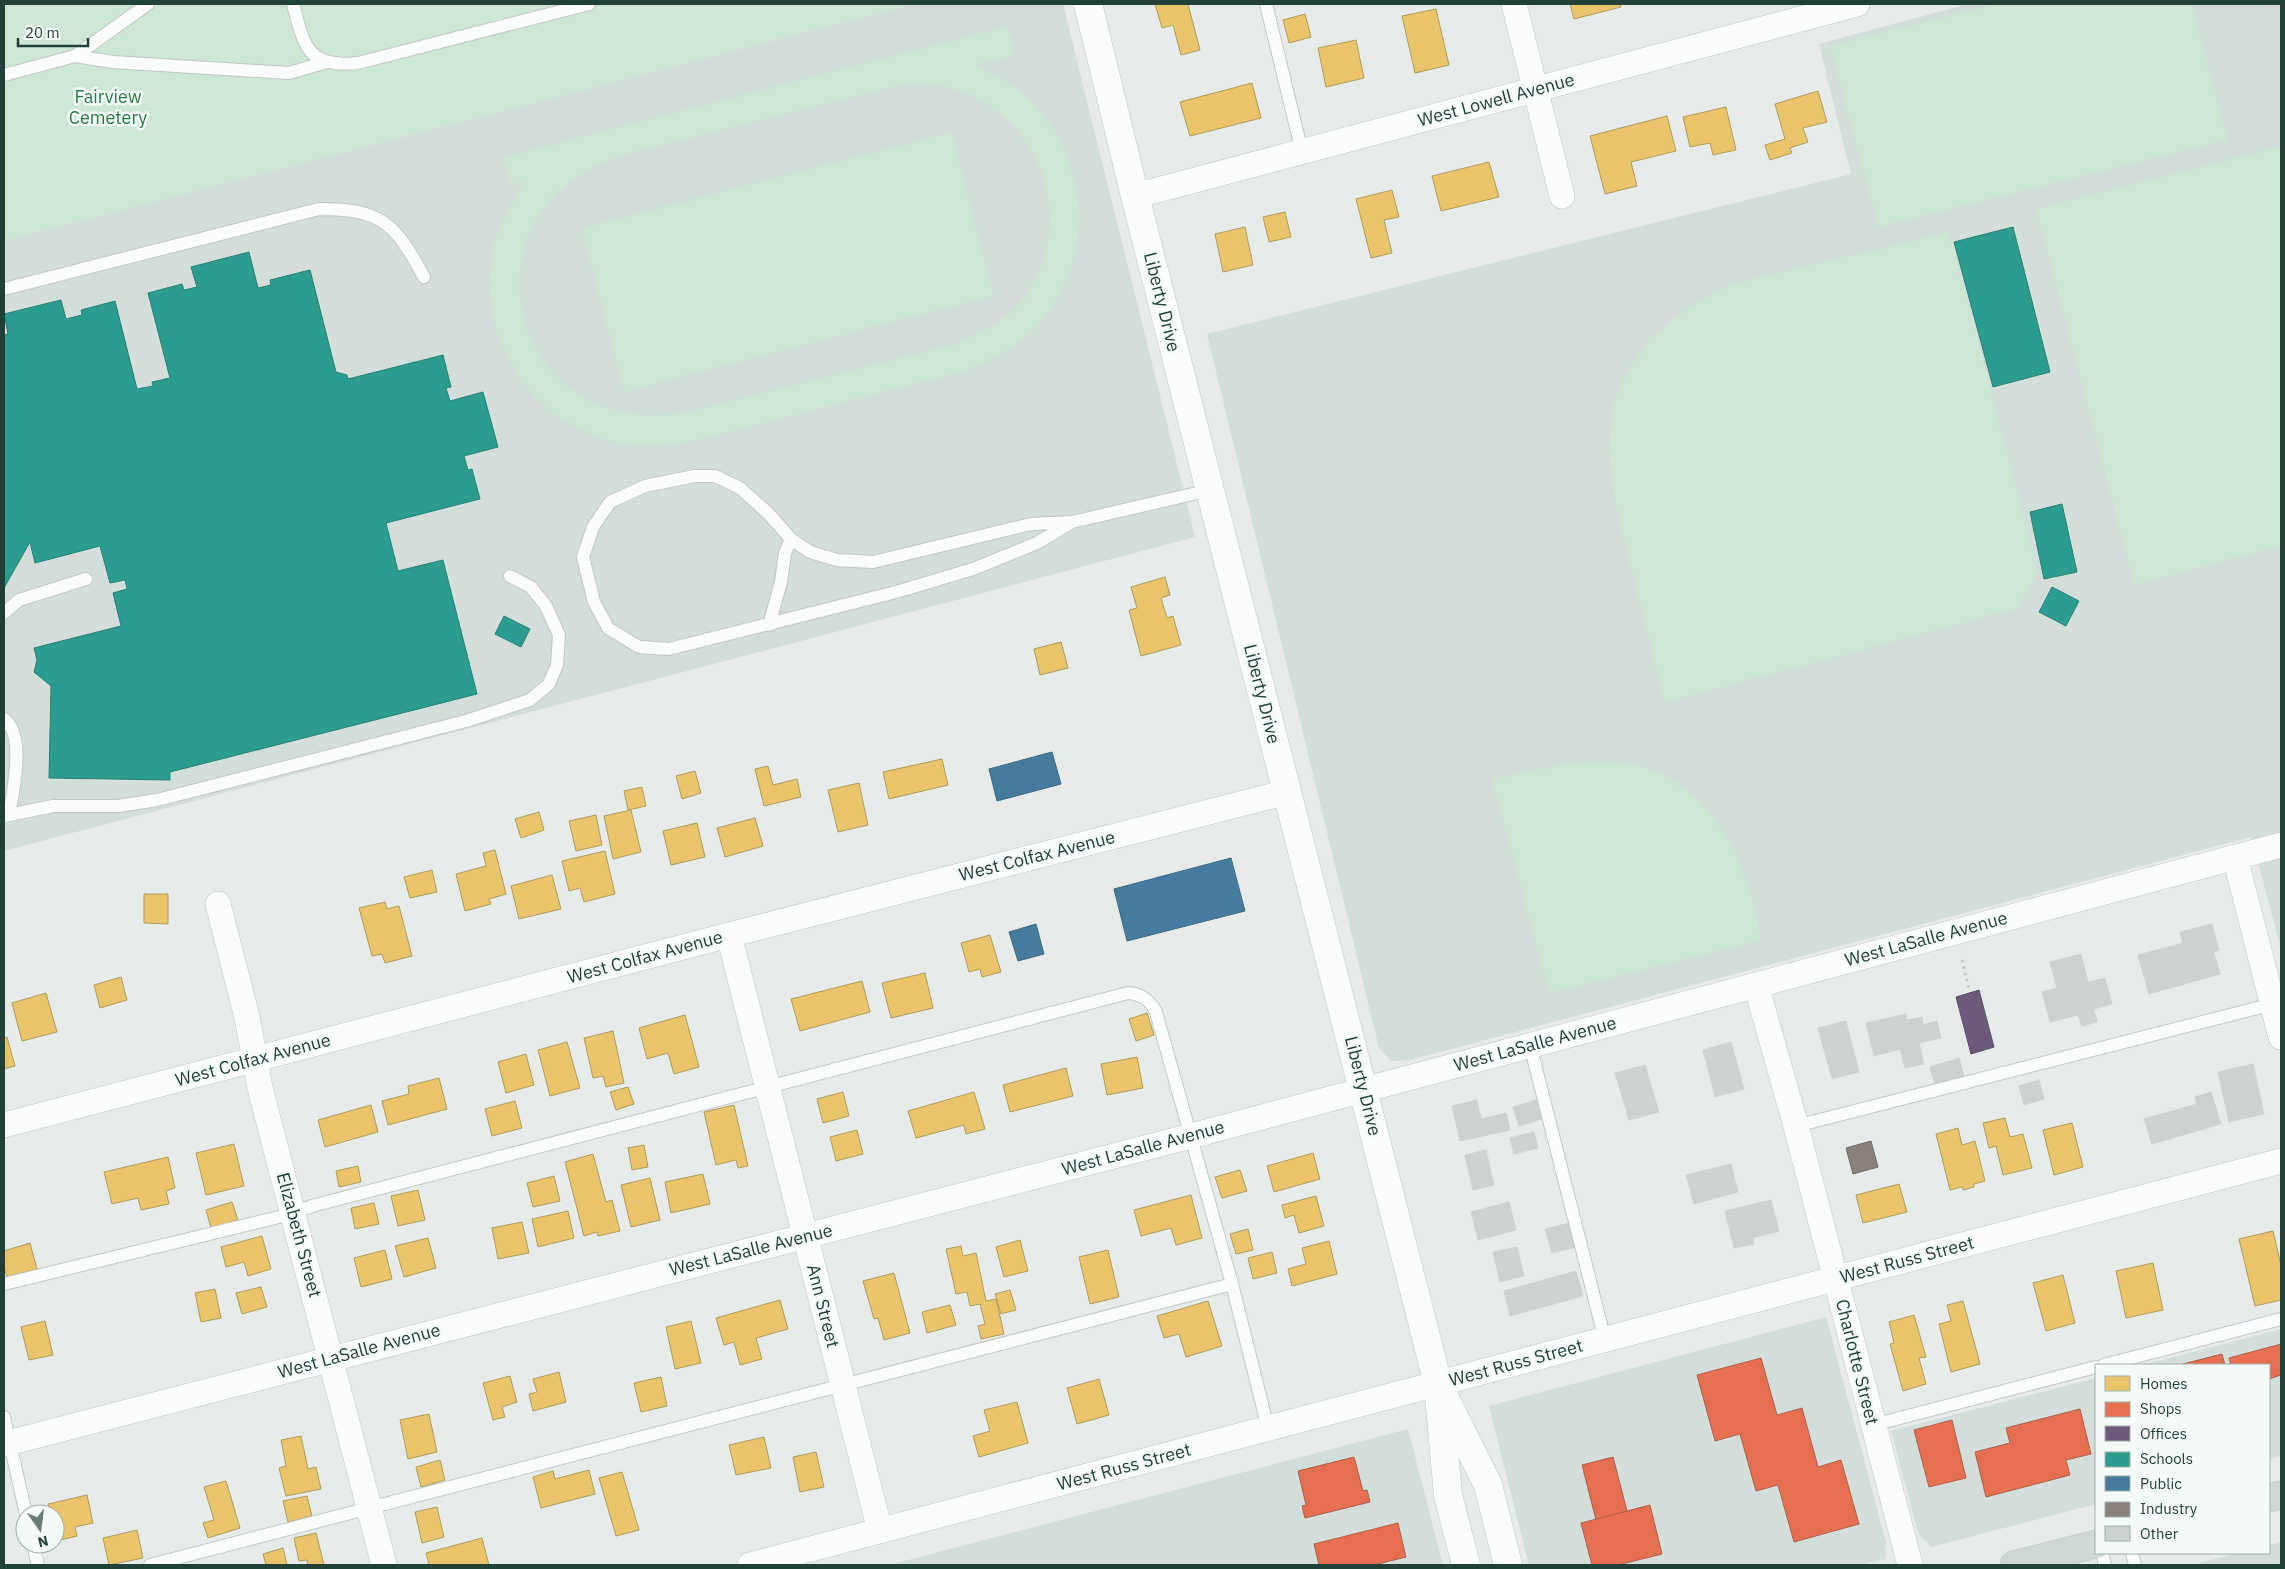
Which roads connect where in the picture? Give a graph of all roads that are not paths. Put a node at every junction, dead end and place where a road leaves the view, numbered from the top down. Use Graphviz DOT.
graph roads {
  1 [pos="148,4"];
  2 [pos="293,4"];
  3 [pos="588,4"];
  4 [pos="1088,4"];
  5 [pos="1266,4"];
  6 [pos="1514,4"];
  7 [pos="1857,4"];
  8 [pos="75,56"];
  9 [pos="327,62"];
  10 [pos="4,75"];
  11 [pos="1536,90"];
  12 [pos="1302,152"];
  13 [pos="1135,196"];
  14 [pos="1562,196"];
  15 [pos="424,277"];
  16 [pos="4,289"];
  17 [pos="1210,490"];
  18 [pos="1072,522"];
  19 [pos="791,539"];
  20 [pos="510,576"];
  21 [pos="86,579"];
  22 [pos="4,613"];
  23 [pos="769,625"];
  24 [pos="4,719"];
  25 [pos="1287,792"];
  26 [pos="6,815"];
  27 [pos="2281,845"];
  28 [pos="2235,857"];
  29 [pos="218,904"];
  30 [pos="729,935"];
  31 [pos="1756,985"];
  32 [pos="2273,1004"];
  33 [pos="2281,1037"];
  34 [pos="1530,1045"];
  35 [pos="256,1059"];
  36 [pos="768,1085"];
  37 [pos="1363,1089"];
  38 [pos="4,1125"];
  39 [pos="1796,1126"];
  40 [pos="1191,1136"];
  41 [pos="2281,1161"];
  42 [pos="294,1212"];
  43 [pos="806,1236"];
  44 [pos="1836,1279"];
  45 [pos="4,1284"];
  46 [pos="1232,1284"];
  47 [pos="2281,1319"];
  48 [pos="1605,1340"];
  49 [pos="332,1358"];
  50 [pos="2108,1364"];
  51 [pos="2095,1367"];
  52 [pos="842,1384"];
  53 [pos="1438,1384"];
  54 [pos="4,1416"];
  55 [pos="1873,1425"];
  56 [pos="1268,1428"];
  57 [pos="7,1443"];
  58 [pos="23,1504"];
  59 [pos="370,1508"];
  60 [pos="880,1531"];
  61 [pos="2095,1544"];
  62 [pos="150,1565"];
  63 [pos="384,1565"];
  64 [pos="750,1565"];
  65 [pos="1466,1565"];
  66 [pos="1508,1565"];
  67 [pos="1910,1565"];
  68 [pos="2014,1565"];
  1 -- 8 [label="lane"];
  2 -- 9 [label="lane"];
  3 -- 9 [label="lane"];
  4 -- 13 [label="street, Liberty Drive"];
  5 -- 12 [label="lane"];
  6 -- 11 [label="street"];
  7 -- 11 [label="street, West Lowell Avenue"];
  8 -- 9 [label="lane"];
  8 -- 10 [label="lane"];
  11 -- 12 [label="street, West Lowell Avenue"];
  11 -- 14 [label="street"];
  12 -- 13 [label="street, West Lowell Avenue"];
  13 -- 17 [label="street, Liberty Drive"];
  15 -- 16 [label="lane"];
  17 -- 18 [label="lane"];
  17 -- 25 [label="street, Liberty Drive"];
  18 -- 19 [label="lane"];
  18 -- 23 [label="lane"];
  19 -- 23 [label="lane"];
  19 -- 23 [label="lane"];
  20 -- 26 [label="lane"];
  21 -- 22 [label="lane"];
  24 -- 26 [label="lane"];
  25 -- 30 [label="street, West Colfax Avenue"];
  25 -- 37 [label="street, Liberty Drive"];
  27 -- 28 [label="street, West LaSalle Avenue"];
  28 -- 31 [label="street, West LaSalle Avenue"];
  28 -- 32 [label="street"];
  29 -- 35 [label="street, Elizabeth Street"];
  30 -- 35 [label="street, West Colfax Avenue"];
  30 -- 36 [label="street, Ann Street"];
  31 -- 34 [label="street, West LaSalle Avenue"];
  31 -- 39 [label="street, Charlotte Street"];
  32 -- 33 [label="street"];
  32 -- 39 [label="lane"];
  34 -- 37 [label="street, West LaSalle Avenue"];
  34 -- 48 [label="lane"];
  35 -- 38 [label="street, West Colfax Avenue"];
  35 -- 42 [label="street, Elizabeth Street"];
  36 -- 40 [label="lane"];
  36 -- 42 [label="lane"];
  36 -- 43 [label="street, Ann Street"];
  37 -- 40 [label="street, West LaSalle Avenue"];
  37 -- 53 [label="street, Liberty Drive"];
  39 -- 44 [label="street, Charlotte Street"];
  40 -- 43 [label="street, West LaSalle Avenue"];
  40 -- 46 [label="lane"];
  41 -- 44 [label="street, West Russ Street"];
  42 -- 45 [label="lane"];
  42 -- 49 [label="street, Elizabeth Street"];
  43 -- 49 [label="street, West LaSalle Avenue"];
  43 -- 52 [label="street, Ann Street"];
  44 -- 48 [label="street, West Russ Street"];
  44 -- 55 [label="street, Charlotte Street"];
  46 -- 52 [label="lane"];
  46 -- 56 [label="lane"];
  47 -- 50 [label="lane"];
  48 -- 53 [label="street, West Russ Street"];
  49 -- 57 [label="street, West LaSalle Avenue"];
  49 -- 59 [label="street, Elizabeth Street"];
  51 -- 55 [label="lane"];
  52 -- 59 [label="lane"];
  52 -- 60 [label="street, Ann Street"];
  53 -- 56 [label="street, West Russ Street"];
  53 -- 65 [label="street, Liberty Drive"];
  53 -- 66 [label="street, Liberty Drive"];
  54 -- 57 [label="lane"];
  55 -- 67 [label="street, Charlotte Street"];
  56 -- 60 [label="street, West Russ Street"];
  57 -- 58 [label="lane"];
  59 -- 62 [label="lane"];
  59 -- 63 [label="street, Elizabeth Street"];
  60 -- 64 [label="street, West Russ Street"];
  61 -- 68 [label="main road"];
}
